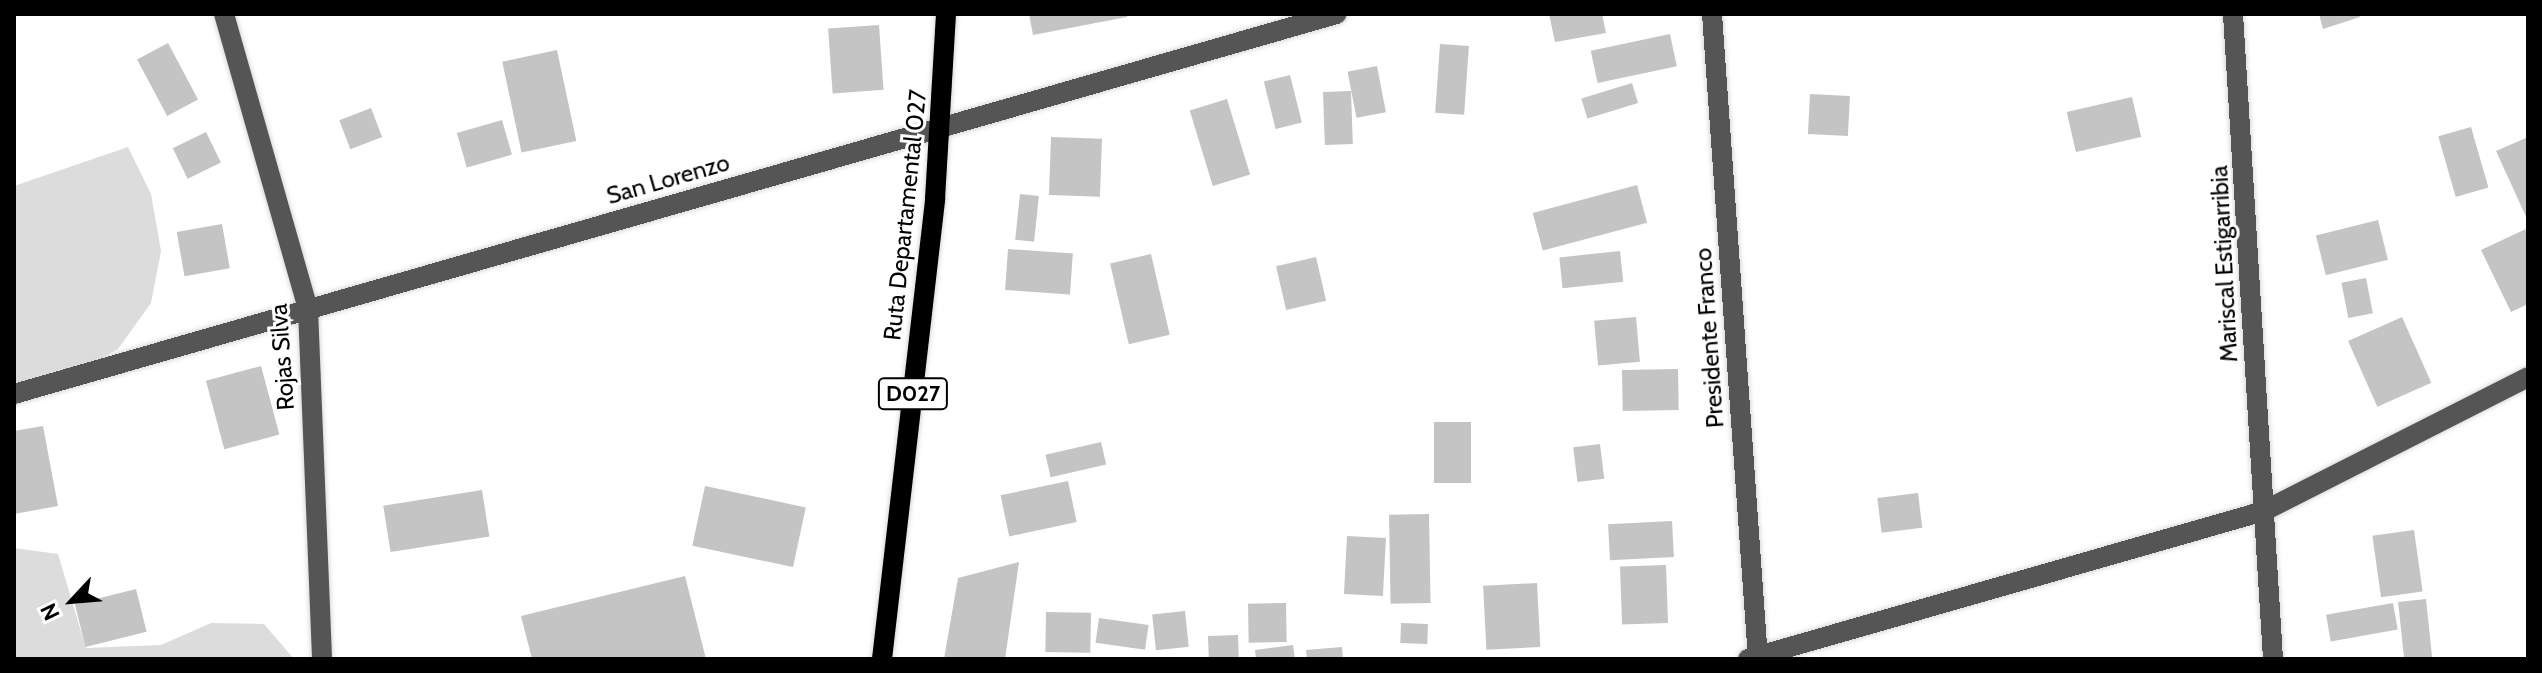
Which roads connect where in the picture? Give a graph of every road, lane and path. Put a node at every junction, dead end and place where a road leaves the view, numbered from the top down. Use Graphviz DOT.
graph roads {
  1 [pos="224,14"];
  2 [pos="946,14"];
  3 [pos="1337,14"];
  4 [pos="1712,14"];
  5 [pos="2233,14"];
  6 [pos="942,128"];
  7 [pos="308,309"];
  8 [pos="2528,377"];
  9 [pos="14,394"];
  10 [pos="2264,511"];
  11 [pos="322,659"];
  12 [pos="882,659"];
  13 [pos="1754,659"];
  14 [pos="2273,659"];
  1 -- 7 [label="street, Rojas Silva"];
  2 -- 6 [label="main road, Ruta Departamental 027 / D027"];
  3 -- 6 [label="street, San Lorenzo"];
  4 -- 13 [label="street, Presidente Franco"];
  5 -- 10 [label="street, Mariscal Estigarribia"];
  6 -- 7 [label="street, San Lorenzo"];
  6 -- 12 [label="main road, Ruta Departamental 027 / D027"];
  7 -- 9 [label="street, San Lorenzo"];
  7 -- 11 [label="street, Rojas Silva"];
  8 -- 10 [label="street"];
  10 -- 13 [label="street"];
  10 -- 14 [label="street, Mariscal Estigarribia"];
}
